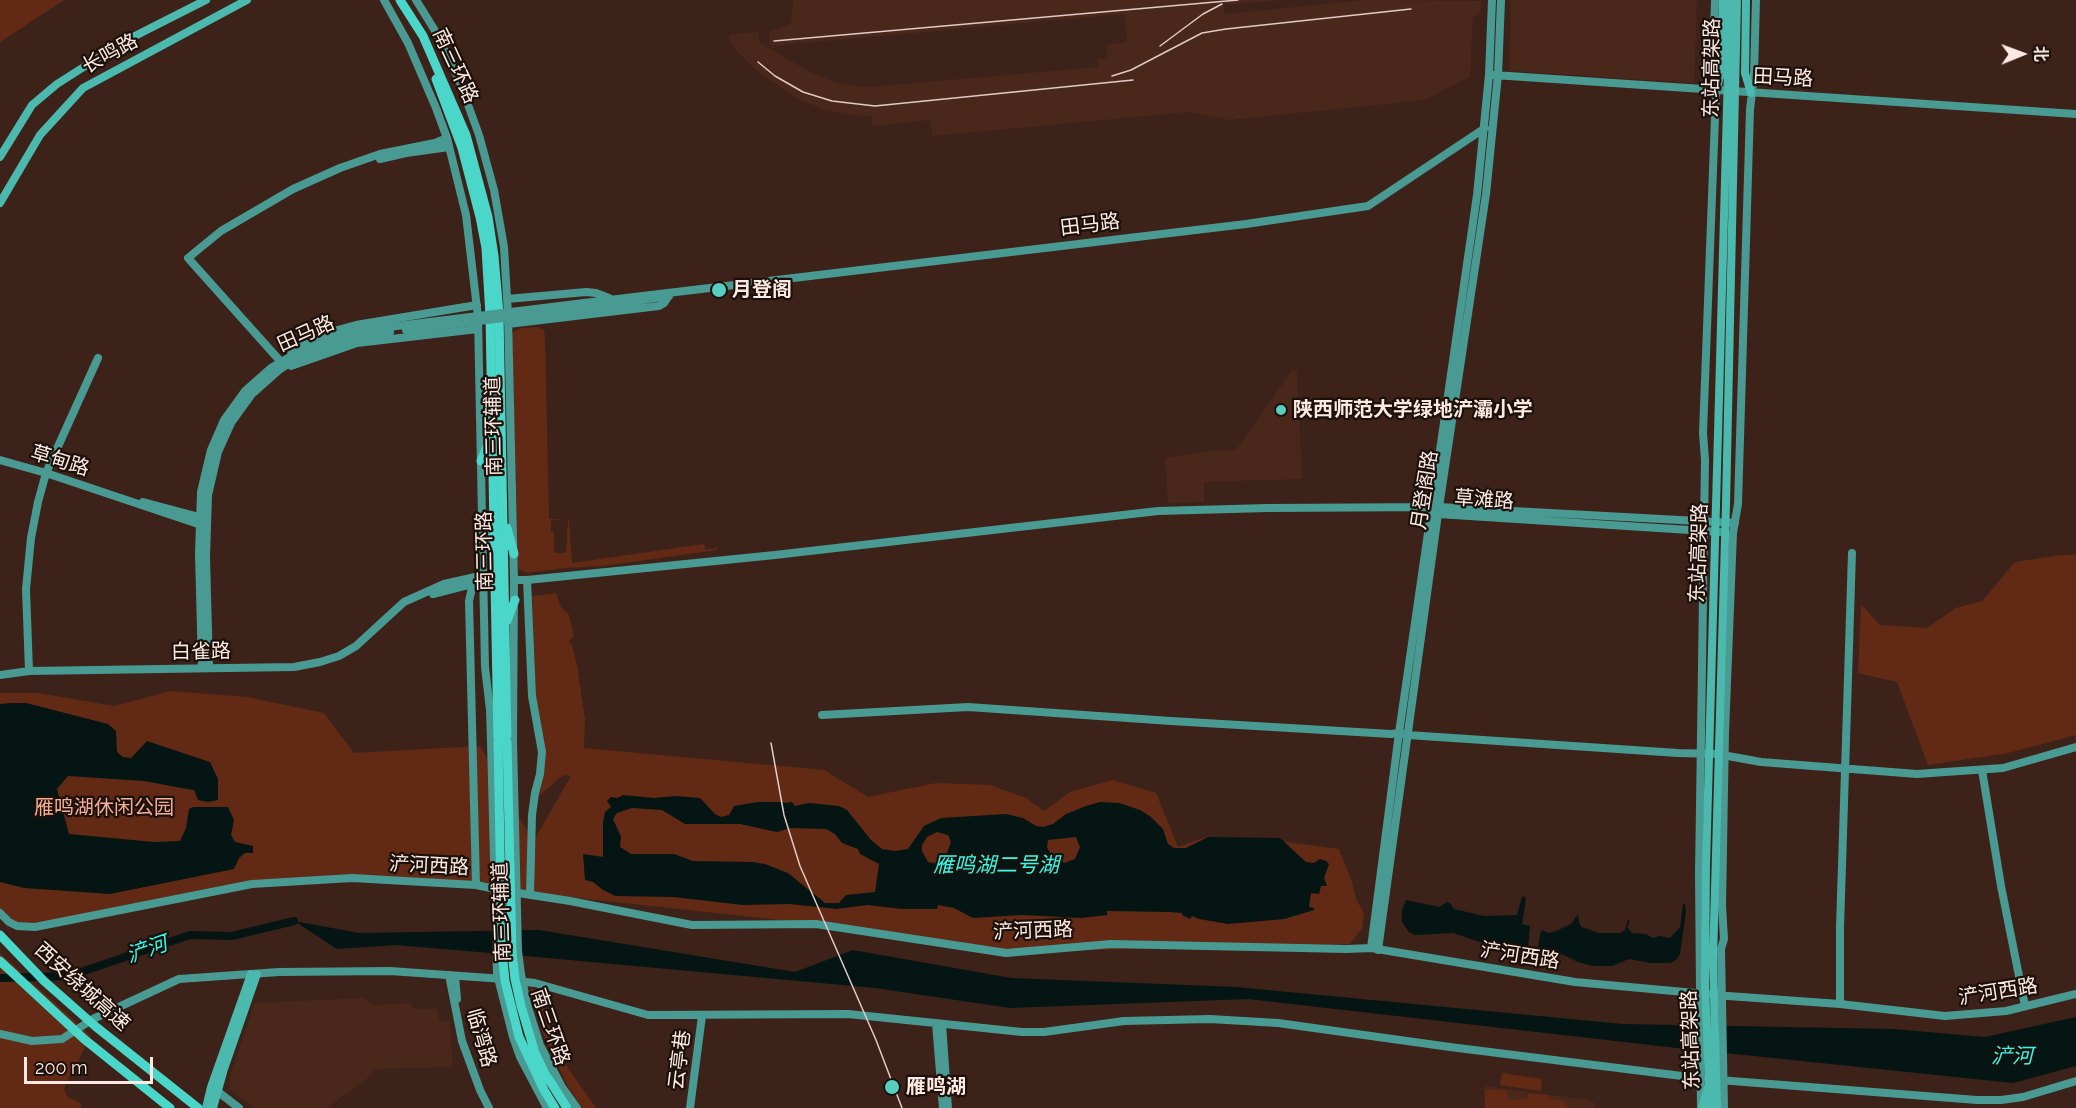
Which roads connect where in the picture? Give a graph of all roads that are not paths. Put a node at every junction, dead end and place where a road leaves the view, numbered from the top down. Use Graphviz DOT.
graph roads {
  1 [pos="206,0"];
  2 [pos="247,0"];
  3 [pos="384,0"];
  4 [pos="395,0"];
  5 [pos="400,0"];
  6 [pos="416,0"];
  7 [pos="1492,0"];
  8 [pos="1501,0"];
  9 [pos="1715,0"];
  10 [pos="1723,0"];
  11 [pos="1730,0"];
  12 [pos="1737,0"];
  13 [pos="1746,0"];
  14 [pos="1756,0"];
  15 [pos="1494,75"];
  16 [pos="1716,92"];
  17 [pos="1751,93"];
  18 [pos="2076,114"];
  19 [pos="1485,128"];
  20 [pos="448,142"];
  21 [pos="0,157"];
  22 [pos="476,182"];
  23 [pos="0,203"];
  24 [pos="671,295"];
  25 [pos="507,299"];
  26 [pos="611,299"];
  27 [pos="477,305"];
  28 [pos="584,305"];
  29 [pos="508,324"];
  30 [pos="478,329"];
  31 [pos="98,358"];
  32 [pos="279,364"];
  33 [pos="493,432"];
  34 [pos="0,460"];
  35 [pos="481,461"];
  36 [pos="46,473"];
  37 [pos="1436,509"];
  38 [pos="502,513"];
  39 [pos="483,519"];
  40 [pos="204,522"];
  41 [pos="1735,523"];
  42 [pos="1704,526"];
  43 [pos="1733,533"];
  44 [pos="1852,553"];
  45 [pos="514,554"];
  46 [pos="496,555"];
  47 [pos="484,578"];
  48 [pos="514,580"];
  49 [pos="527,580"];
  50 [pos="515,600"];
  51 [pos="505,626"];
  52 [pos="206,668"];
  53 [pos="29,671"];
  54 [pos="0,675"];
  55 [pos="822,715"];
  56 [pos="1399,733"];
  57 [pos="1408,735"];
  58 [pos="502,742"];
  59 [pos="2076,747"];
  60 [pos="1701,754"];
  61 [pos="1724,754"];
  62 [pos="1845,768"];
  63 [pos="1982,770"];
  64 [pos="476,885"];
  65 [pos="530,895"];
  66 [pos="0,913"];
  67 [pos="0,936"];
  68 [pos="1375,949"];
  69 [pos="0,961"];
  70 [pos="254,974"];
  71 [pos="452,975"];
  72 [pos="2076,994"];
  73 [pos="1699,996"];
  74 [pos="1722,998"];
  75 [pos="1840,1004"];
  76 [pos="2025,1006"];
  77 [pos="705,1016"];
  78 [pos="939,1024"];
  79 [pos="0,1034"];
  80 [pos="1700,1078"];
  81 [pos="1723,1079"];
  82 [pos="2076,1080"];
  83 [pos="1709,1083"];
  84 [pos="218,1091"];
  85 [pos="170,1108"];
  86 [pos="198,1108"];
  87 [pos="207,1108"];
  88 [pos="213,1108"];
  89 [pos="239,1108"];
  90 [pos="489,1108"];
  91 [pos="494,1108"];
  92 [pos="548,1108"];
  93 [pos="555,1108"];
  94 [pos="567,1108"];
  95 [pos="576,1108"];
  96 [pos="690,1108"];
  97 [pos="696,1108"];
  98 [pos="943,1108"];
  99 [pos="948,1108"];
  100 [pos="1701,1108"];
  101 [pos="1710,1108"];
  102 [pos="1721,1108"];
  1 -- 21 [label="main road, 长鸣路"];
  2 -- 23 [label="main road, 长鸣路"];
  3 -- 20 [label="street, 南三环辅道"];
  4 -- 22 [label="highway, 南三环路"];
  5 -- 22 [label="highway, 南三环路"];
  6 -- 25 [label="street, 南三环辅道"];
  7 -- 15 [label="street, 月登阁路"];
  8 -- 15 [label="street, 月登阁路"];
  9 -- 16 [label="street"];
  10 -- 16 [label="main road"];
  11 -- 83 [label="main road, 东站高架路, bridge"];
  12 -- 102 [label="main road, 东站高架路, bridge"];
  13 -- 17 [label="main road"];
  14 -- 17 [label="street"];
  15 -- 16 [label="street, 田马路"];
  15 -- 19 [label="street, 月登阁路"];
  15 -- 37 [label="street, 月登阁路"];
  16 -- 17 [label="street, 田马路"];
  16 -- 42 [label="street"];
  17 -- 18 [label="street, 田马路"];
  17 -- 41 [label="street"];
  19 -- 24 [label="street, 田马路"];
  19 -- 37 [label="street, 月登阁路"];
  20 -- 27 [label="street, 南三环辅道"];
  20 -- 32 [label="street"];
  22 -- 33 [label="highway, 南三环路"];
  22 -- 38 [label="highway, 南三环路"];
  24 -- 26 [label="street, 田马路"];
  24 -- 28 [label="street, 田马路"];
  24 -- 29 [label="street"];
  25 -- 26 [label="street"];
  25 -- 29 [label="street, 南三环辅道"];
  26 -- 28 [label="street, 田马路"];
  27 -- 30 [label="street, 南三环辅道"];
  27 -- 32 [label="street"];
  28 -- 32 [label="street, 田马路, bridge"];
  29 -- 45 [label="street, 南三环辅道"];
  30 -- 32 [label="street"];
  30 -- 35 [label="street, 南三环辅道"];
  31 -- 36 [label="street"];
  32 -- 40 [label="street, 田马路"];
  33 -- 35 [label="highway"];
  33 -- 46 [label="highway, 南三环路"];
  34 -- 36 [label="street, 草甸路"];
  35 -- 39 [label="street, 南三环辅道"];
  36 -- 40 [label="street, 草甸路"];
  36 -- 53 [label="street"];
  37 -- 42 [label="street, 草滩路"];
  37 -- 49 [label="street, 草滩路"];
  37 -- 56 [label="street, 月登阁路"];
  37 -- 57 [label="street, 月登阁路"];
  38 -- 45 [label="highway"];
  38 -- 51 [label="highway, 南三环路"];
  39 -- 46 [label="highway"];
  39 -- 47 [label="street, 南三环辅道"];
  40 -- 52 [label="street, 田马路"];
  41 -- 42 [label="street, 草滩路"];
  41 -- 43 [label="street"];
  42 -- 43 [label="street, 草滩路"];
  42 -- 60 [label="street"];
  43 -- 61 [label="street"];
  44 -- 62 [label="street"];
  45 -- 48 [label="street, 南三环辅道"];
  46 -- 58 [label="highway, 南三环路"];
  47 -- 52 [label="street, 白雀路"];
  47 -- 58 [label="street, 南三环辅道"];
  47 -- 64 [label="street"];
  48 -- 49 [label="street, 草滩路"];
  48 -- 50 [label="street, 南三环辅道"];
  49 -- 65 [label="street"];
  50 -- 51 [label="highway"];
  50 -- 58 [label="street, 南三环辅道"];
  51 -- 58 [label="highway, 南三环路"];
  52 -- 53 [label="street, 白雀路"];
  53 -- 54 [label="street, 白雀路"];
  55 -- 56 [label="street"];
  56 -- 57 [label="street"];
  56 -- 68 [label="street, 月登阁路"];
  57 -- 60 [label="street"];
  57 -- 68 [label="street, 月登阁路"];
  58 -- 92 [label="street, 南三环辅道, bridge"];
  58 -- 93 [label="highway, 南三环路, bridge"];
  58 -- 94 [label="highway, 南三环路, bridge"];
  58 -- 95 [label="street, 南三环辅道, bridge"];
  59 -- 63 [label="street"];
  60 -- 61 [label="street"];
  60 -- 73 [label="street"];
  61 -- 62 [label="street"];
  61 -- 74 [label="street"];
  62 -- 63 [label="street"];
  62 -- 75 [label="street"];
  63 -- 76 [label="street"];
  64 -- 65 [label="street, 浐河西路"];
  64 -- 66 [label="street, 浐河西路"];
  65 -- 68 [label="street, 浐河西路"];
  67 -- 86 [label="highway, 西安绕城高速, bridge"];
  68 -- 73 [label="street, 浐河西路"];
  69 -- 85 [label="highway, 西安绕城高速, bridge"];
  70 -- 71 [label="street"];
  70 -- 79 [label="street"];
  70 -- 84 [label="main road"];
  70 -- 87 [label="main road"];
  71 -- 77 [label="street"];
  71 -- 90 [label="street, 临湾路"];
  71 -- 91 [label="street, 临湾路"];
  72 -- 76 [label="street, 浐河西路"];
  73 -- 74 [label="street, 浐河西路"];
  73 -- 80 [label="street"];
  74 -- 75 [label="street, 浐河西路"];
  74 -- 81 [label="street"];
  75 -- 76 [label="street, 浐河西路"];
  77 -- 78 [label="street"];
  77 -- 96 [label="street, 云亭巷"];
  77 -- 97 [label="street"];
  78 -- 80 [label="street"];
  78 -- 98 [label="street"];
  78 -- 99 [label="street"];
  80 -- 81 [label="street"];
  80 -- 100 [label="street"];
  81 -- 82 [label="street"];
  81 -- 102 [label="street"];
  83 -- 100 [label="main road, bridge"];
  83 -- 101 [label="main road, 东站高架路, bridge"];
  84 -- 88 [label="main road"];
  84 -- 89 [label="street"];
}
